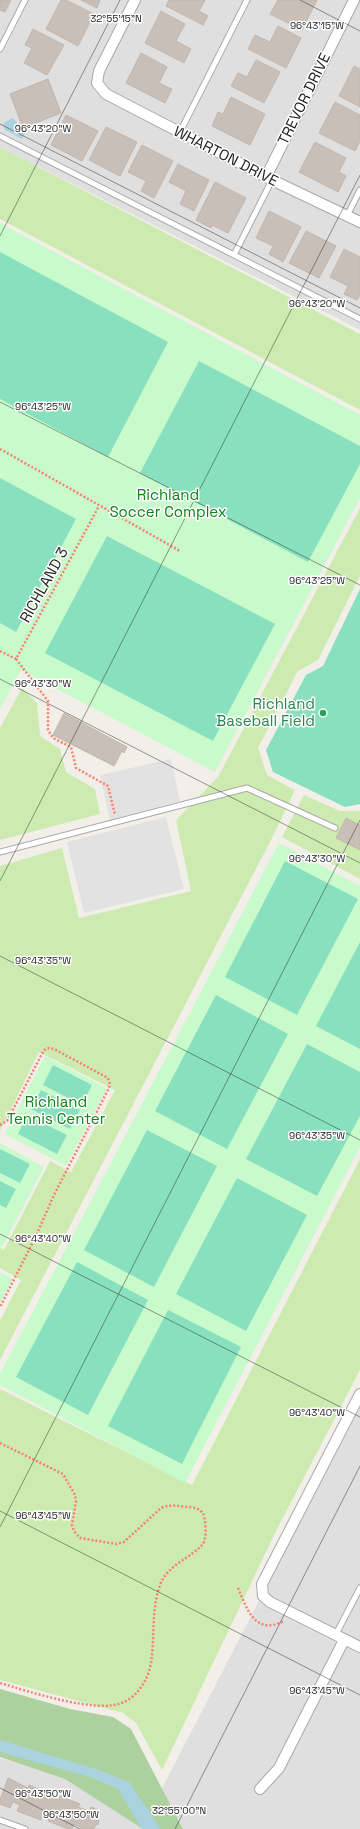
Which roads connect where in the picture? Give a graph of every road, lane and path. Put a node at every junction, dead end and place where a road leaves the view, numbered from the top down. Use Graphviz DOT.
graph roads {
  1 [pos="25,0"];
  2 [pos="135,0"];
  3 [pos="247,0"];
  4 [pos="354,0"];
  5 [pos="0,50"];
  6 [pos="180,132"];
  7 [pos="0,136"];
  8 [pos="269,178"];
  9 [pos="360,190"];
  10 [pos="347,216"];
  11 [pos="360,222"];
  12 [pos="234,255"];
  13 [pos="360,320"];
  14 [pos="0,449"];
  15 [pos="99,506"];
  16 [pos="180,551"];
  17 [pos="0,651"];
  18 [pos="16,659"];
  19 [pos="116,822"];
  20 [pos="335,828"];
  21 [pos="0,852"];
  22 [pos="0,1125"];
  23 [pos="0,1307"];
  24 [pos="360,1394"];
  25 [pos="0,1443"];
  26 [pos="238,1588"];
  27 [pos="360,1588"];
  28 [pos="285,1620"];
  29 [pos="340,1638"];
  30 [pos="360,1647"];
  31 [pos="0,1683"];
  32 [pos="260,1789"];
  33 [pos="0,1820"];
  34 [pos="25,1829"];
  1 -- 5 [label="lane"];
  2 -- 6 [label="street, WHARTON DRIVE"];
  3 -- 6 [label="lane"];
  4 -- 8 [label="street, TREVOR DRIVE"];
  6 -- 8 [label="street, WHARTON DRIVE"];
  7 -- 12 [label="lane"];
  8 -- 10 [label="street, WHARTON DRIVE"];
  8 -- 12 [label="lane"];
  9 -- 10 [label="lane"];
  10 -- 11 [label="street, WHARTON DRIVE"];
  12 -- 13 [label="lane"];
  14 -- 15 [label="path"];
  15 -- 16 [label="path"];
  15 -- 18 [label="path, RICHLAND 3"];
  17 -- 18 [label="path"];
  18 -- 19 [label="path"];
  19 -- 20 [label="lane"];
  19 -- 21 [label="lane"];
  22 -- 23 [label="path"];
  24 -- 29 [label="street"];
  25 -- 31 [label="path"];
  26 -- 28 [label="path"];
  27 -- 29 [label="lane"];
  29 -- 30 [label="street"];
  29 -- 32 [label="street"];
  33 -- 34 [label="lane"];
}
